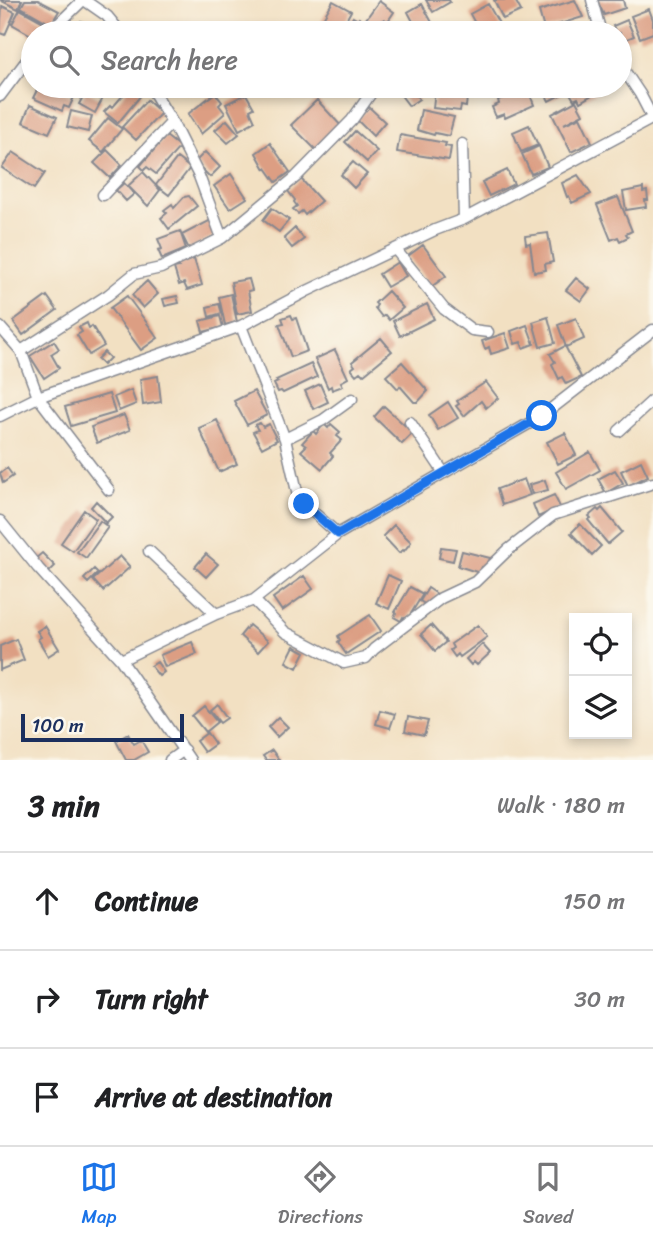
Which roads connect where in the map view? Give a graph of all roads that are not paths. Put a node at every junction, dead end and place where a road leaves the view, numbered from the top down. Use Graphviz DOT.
graph roads {
  1 [pos="83,0"];
  2 [pos="592,0"];
  3 [pos="61,21"];
  4 [pos="111,21"];
  5 [pos="598,21"];
  6 [pos="21,68"];
  7 [pos="632,82"];
  8 [pos="0,96"];
  9 [pos="157,98"];
  10 [pos="368,98"];
  11 [pos="653,119"];
  12 [pos="172,122"];
  13 [pos="462,144"];
  14 [pos="103,195"];
  15 [pos="464,219"];
  16 [pos="222,238"];
  17 [pos="396,250"];
  18 [pos="241,326"];
  19 [pos="0,327"];
  20 [pos="653,330"];
  21 [pos="488,332"];
  22 [pos="22,351"];
  23 [pos="38,397"];
  24 [pos="352,399"];
  25 [pos="653,400"];
  26 [pos="0,416"];
  27 [pos="410,422"];
  28 [pos="619,431"];
  29 [pos="285,439"];
  30 [pos="444,473"];
  31 [pos="653,483"];
  32 [pos="109,490"];
  33 [pos="0,521"];
  34 [pos="338,534"];
  35 [pos="149,551"];
  36 [pos="254,600"];
  37 [pos="216,614"];
  38 [pos="121,660"];
  39 [pos="184,750"];
  40 [pos="170,760"];
  41 [pos="190,760"];
  1 -- 3 [label="street"];
  1 -- 4 [label="street"];
  2 -- 5 [label="street"];
  6 -- 8 [label="street"];
  7 -- 11 [label="street"];
  9 -- 12 [label="street"];
  10 -- 16 [label="street"];
  11 -- 15 [label="street"];
  12 -- 14 [label="street"];
  12 -- 16 [label="street"];
  13 -- 15 [label="street"];
  15 -- 17 [label="street"];
  16 -- 22 [label="street"];
  17 -- 18 [label="street"];
  17 -- 21 [label="street"];
  18 -- 23 [label="street"];
  18 -- 29 [label="street"];
  19 -- 22 [label="street"];
  20 -- 30 [label="street"];
  22 -- 23 [label="street"];
  23 -- 26 [label="street"];
  23 -- 32 [label="street"];
  24 -- 29 [label="street"];
  25 -- 28 [label="street"];
  27 -- 30 [label="street"];
  29 -- 34 [label="street"];
  30 -- 34 [label="street"];
  31 -- 36 [label="street"];
  33 -- 38 [label="street"];
  34 -- 36 [label="street"];
  35 -- 37 [label="street"];
  36 -- 37 [label="street"];
  37 -- 38 [label="street"];
  38 -- 39 [label="street"];
  39 -- 40 [label="street"];
  39 -- 41 [label="street"];
}
